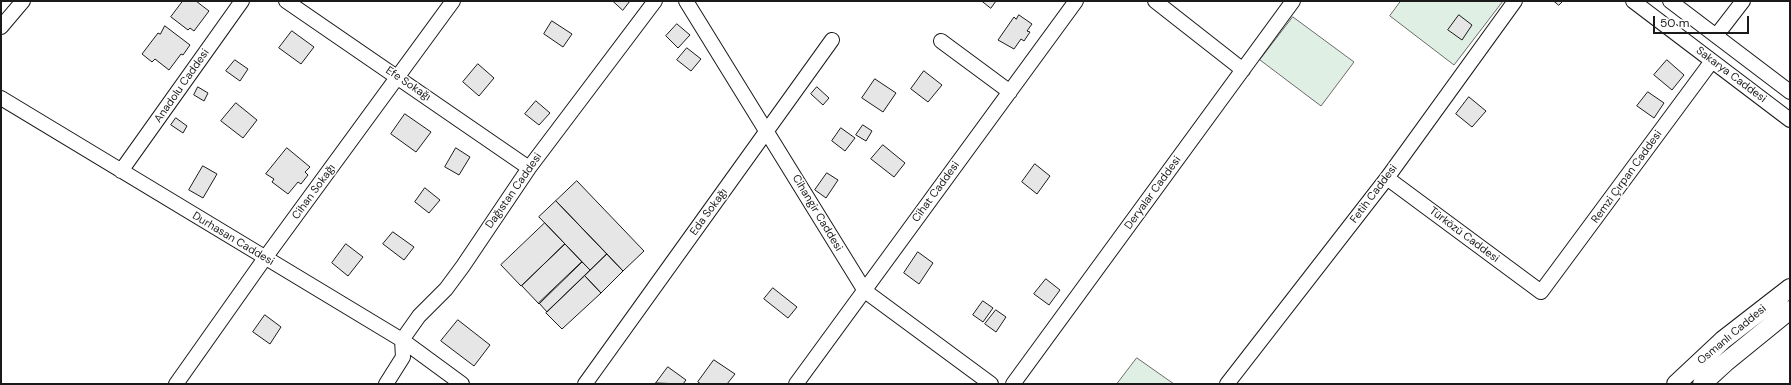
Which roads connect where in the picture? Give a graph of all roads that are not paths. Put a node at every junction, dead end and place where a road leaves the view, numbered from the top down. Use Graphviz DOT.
graph roads {
  1 [pos="23,1"];
  2 [pos="242,1"];
  3 [pos="286,1"];
  4 [pos="453,1"];
  5 [pos="655,1"];
  6 [pos="686,1"];
  7 [pos="1076,1"];
  8 [pos="1155,1"];
  9 [pos="1294,1"];
  10 [pos="1515,1"];
  11 [pos="1633,1"];
  12 [pos="1670,1"];
  13 [pos="1743,1"];
  14 [pos="1,27"];
  15 [pos="1716,36"];
  16 [pos="832,40"];
  17 [pos="941,41"];
  18 [pos="1712,61"];
  19 [pos="1243,70"];
  20 [pos="398,78"];
  21 [pos="1010,92"];
  22 [pos="1790,92"];
  23 [pos="1,98"];
  24 [pos="1790,120"];
  25 [pos="767,131"];
  26 [pos="529,168"];
  27 [pos="121,171"];
  28 [pos="1387,178"];
  29 [pos="265,258"];
  30 [pos="1790,288"];
  31 [pos="865,291"];
  32 [pos="1541,292"];
  33 [pos="1790,310"];
  34 [pos="402,340"];
  35 [pos="176,384"];
  36 [pos="386,384"];
  37 [pos="462,384"];
  38 [pos="585,384"];
  39 [pos="796,384"];
  40 [pos="992,384"];
  41 [pos="1013,384"];
  42 [pos="1227,384"];
  43 [pos="1676,384"];
  44 [pos="1702,384"];
  1 -- 14 [label="street"];
  2 -- 27 [label="street, Anadolu Caddesi"];
  3 -- 20 [label="street, Efe Sokağı"];
  4 -- 20 [label="street, Cihan Sokağı"];
  5 -- 26 [label="street, Dağıstan Caddesi"];
  6 -- 25 [label="street, Cihangir Caddesi"];
  7 -- 21 [label="street, Cihat Caddesi"];
  8 -- 19 [label="street"];
  9 -- 19 [label="street, Deryalar Caddesi"];
  10 -- 28 [label="street, Fetih Caddesi"];
  11 -- 18 [label="street, Sakarya Caddesi"];
  12 -- 15 [label="street, Sakarya Caddesi"];
  13 -- 15 [label="street"];
  15 -- 22 [label="street, Sakarya Caddesi"];
  16 -- 25 [label="street, Eda Sokağı"];
  17 -- 21 [label="street"];
  18 -- 24 [label="street, Sakarya Caddesi"];
  18 -- 32 [label="street, Remzi Çırpan Caddesi"];
  19 -- 41 [label="street, Deryalar Caddesi"];
  20 -- 26 [label="street, Efe Sokağı"];
  20 -- 29 [label="street, Cihan Sokağı"];
  21 -- 31 [label="street, Cihat Caddesi"];
  23 -- 27 [label="street, Durhasan Caddesi"];
  25 -- 31 [label="street, Cihangir Caddesi"];
  25 -- 38 [label="street, Eda Sokağı"];
  26 -- 34 [label="street, Dağıstan Caddesi"];
  27 -- 29 [label="street, Durhasan Caddesi"];
  28 -- 32 [label="street, Türközü Caddesi"];
  28 -- 42 [label="street, Fetih Caddesi"];
  29 -- 34 [label="street, Durhasan Caddesi"];
  29 -- 35 [label="street, Cihan Sokağı"];
  30 -- 43 [label="main road, Osmanlı Caddesi"];
  31 -- 39 [label="street, Cihat Caddesi"];
  31 -- 40 [label="street, Cihangir Caddesi"];
  33 -- 44 [label="main road, Osmanlı Caddesi"];
  34 -- 36 [label="street"];
  34 -- 37 [label="street, Durhasan Caddesi"];
}
